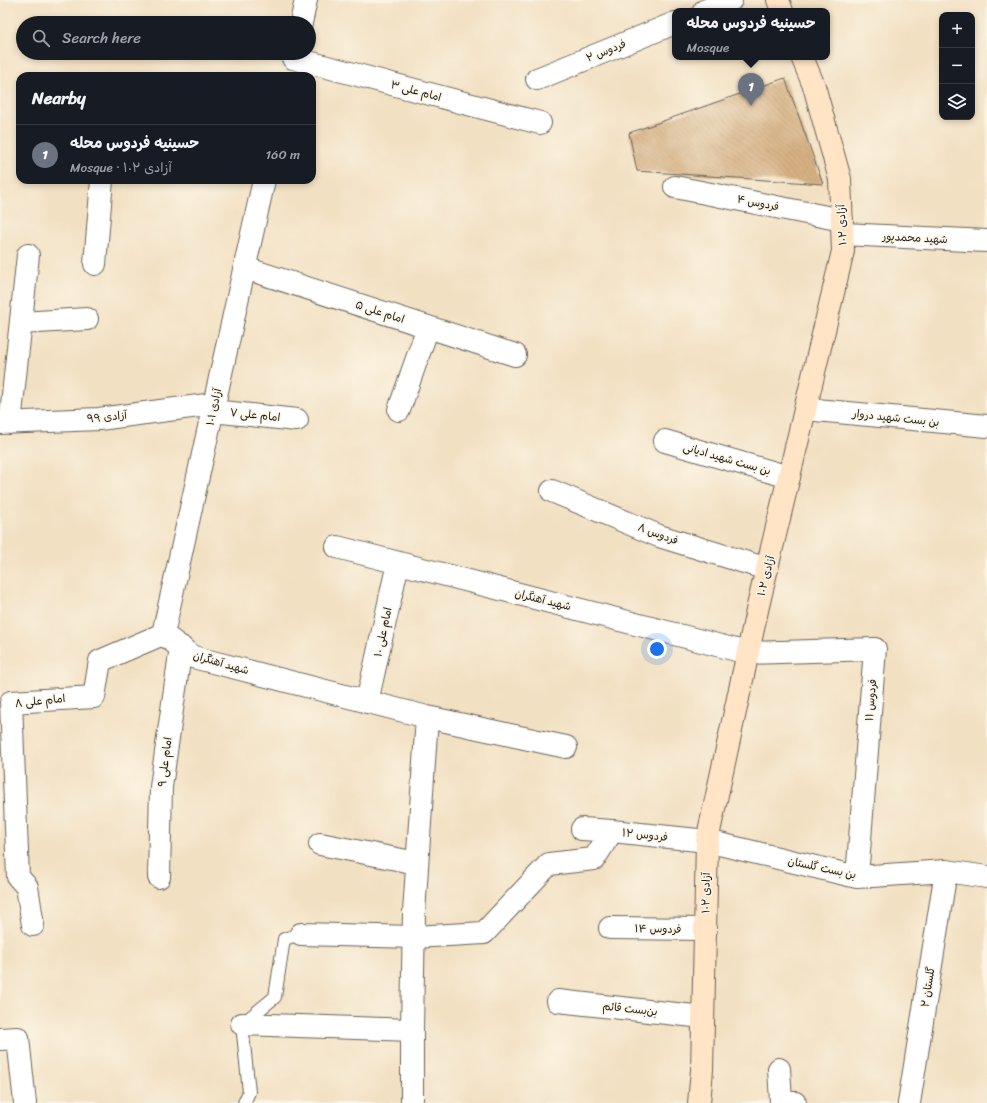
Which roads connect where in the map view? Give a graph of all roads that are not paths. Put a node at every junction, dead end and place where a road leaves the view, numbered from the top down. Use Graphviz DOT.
graph roads {
  1 [pos="306,0"];
  2 [pos="731,0"];
  3 [pos="711,8"];
  4 [pos="303,16"];
  5 [pos="672,24"];
  6 [pos="803,60"];
  7 [pos="292,62"];
  8 [pos="537,79"];
  9 [pos="540,124"];
  10 [pos="102,184"];
  11 [pos="263,184"];
  12 [pos="675,187"];
  13 [pos="842,227"];
  14 [pos="987,241"];
  15 [pos="28,255"];
  16 [pos="95,264"];
  17 [pos="245,268"];
  18 [pos="87,319"];
  19 [pos="20,323"];
  20 [pos="428,327"];
  21 [pos="515,356"];
  22 [pos="213,408"];
  23 [pos="806,409"];
  24 [pos="399,410"];
  25 [pos="297,420"];
  26 [pos="5,423"];
  27 [pos="987,426"];
  28 [pos="666,441"];
  29 [pos="789,477"];
  30 [pos="552,491"];
  31 [pos="338,547"];
  32 [pos="398,562"];
  33 [pos="767,569"];
  34 [pos="163,634"];
  35 [pos="181,647"];
  36 [pos="748,653"];
  37 [pos="367,702"];
  38 [pos="427,717"];
  39 [pos="566,747"];
  40 [pos="582,829"];
  41 [pos="612,831"];
  42 [pos="707,842"];
  43 [pos="320,844"];
  44 [pos="417,863"];
  45 [pos="946,871"];
  46 [pos="159,877"];
  47 [pos="857,877"];
  48 [pos="987,877"];
  49 [pos="33,926"];
  50 [pos="610,928"];
  51 [pos="706,929"];
  52 [pos="300,934"];
  53 [pos="414,937"];
  54 [pos="558,1001"];
  55 [pos="703,1017"];
  56 [pos="242,1024"];
  57 [pos="412,1030"];
  58 [pos="0,1039"];
  59 [pos="779,1069"];
  60 [pos="25,1103"];
  61 [pos="244,1103"];
  62 [pos="412,1103"];
  63 [pos="700,1103"];
  64 [pos="795,1103"];
  65 [pos="909,1103"];
  1 -- 4 [label="street"];
  2 -- 3 [label="street"];
  5 -- 8 [label="street, فردوس ۲"];
  6 -- 13 [label="street, آزادی ۱۰۲"];
  7 -- 9 [label="street, امام علی ۳"];
  10 -- 16 [label="street"];
  11 -- 17 [label="street, آزادی ۱۰۱"];
  12 -- 13 [label="street, فردوس ۴"];
  13 -- 14 [label="street, شهید محمدپور"];
  13 -- 23 [label="street, آزادی ۱۰۲"];
  15 -- 19 [label="street"];
  17 -- 20 [label="street, امام علی ۵"];
  17 -- 22 [label="street, آزادی ۱۰۱"];
  18 -- 19 [label="street"];
  19 -- 26 [label="street"];
  20 -- 21 [label="street, امام علی ۵"];
  20 -- 24 [label="street"];
  22 -- 25 [label="street, امام علی ۷"];
  22 -- 26 [label="street, آزادی ٩٩"];
  22 -- 34 [label="street, آزادی ۱۰۱"];
  23 -- 27 [label="street, بن بست شهید دروار"];
  23 -- 29 [label="street, آزادی ۱۰۲"];
  28 -- 29 [label="street, بن بست شهید ادیانی"];
  29 -- 33 [label="street, آزادی ۱۰۲"];
  30 -- 33 [label="street, فردوس ۸"];
  31 -- 32 [label="street, شهید آهنگران"];
  32 -- 36 [label="street, شهید آهنگران"];
  32 -- 37 [label="street, امام علی ۱۰"];
  33 -- 36 [label="street, آزادی ۱۰۲"];
  34 -- 35 [label="street, شهید آهنگران"];
  34 -- 49 [label="street, امام علی ۸"];
  35 -- 37 [label="street, شهید آهنگران"];
  35 -- 46 [label="street, امام علی ۹"];
  36 -- 42 [label="street, آزادی ۱۰۲"];
  36 -- 47 [label="street, فردوس ۱۱"];
  37 -- 38 [label="street, شهید آهنگران"];
  38 -- 39 [label="street, شهید آهنگران"];
  38 -- 44 [label="street"];
  40 -- 41 [label="street, فردوس ۱۲"];
  41 -- 42 [label="street, فردوس ۱۲"];
  41 -- 53 [label="street"];
  42 -- 47 [label="street, بن بست گلستان"];
  42 -- 51 [label="street, آزادی ۱۰۲"];
  43 -- 44 [label="street"];
  44 -- 53 [label="street"];
  45 -- 47 [label="street, بن بست گلستان"];
  45 -- 48 [label="street, بن بست گلستان"];
  45 -- 65 [label="street, گلستان ۲"];
  50 -- 51 [label="street, فردوس ۱۴"];
  51 -- 55 [label="street, آزادی ۱۰۲"];
  52 -- 53 [label="street"];
  52 -- 56 [label="lane"];
  53 -- 57 [label="street"];
  54 -- 55 [label="street, بن‌بست قائم"];
  55 -- 63 [label="street, آزادی ۱۰۲"];
  56 -- 57 [label="street"];
  56 -- 61 [label="lane"];
  57 -- 62 [label="street"];
  58 -- 60 [label="street"];
  59 -- 64 [label="street"];
}
